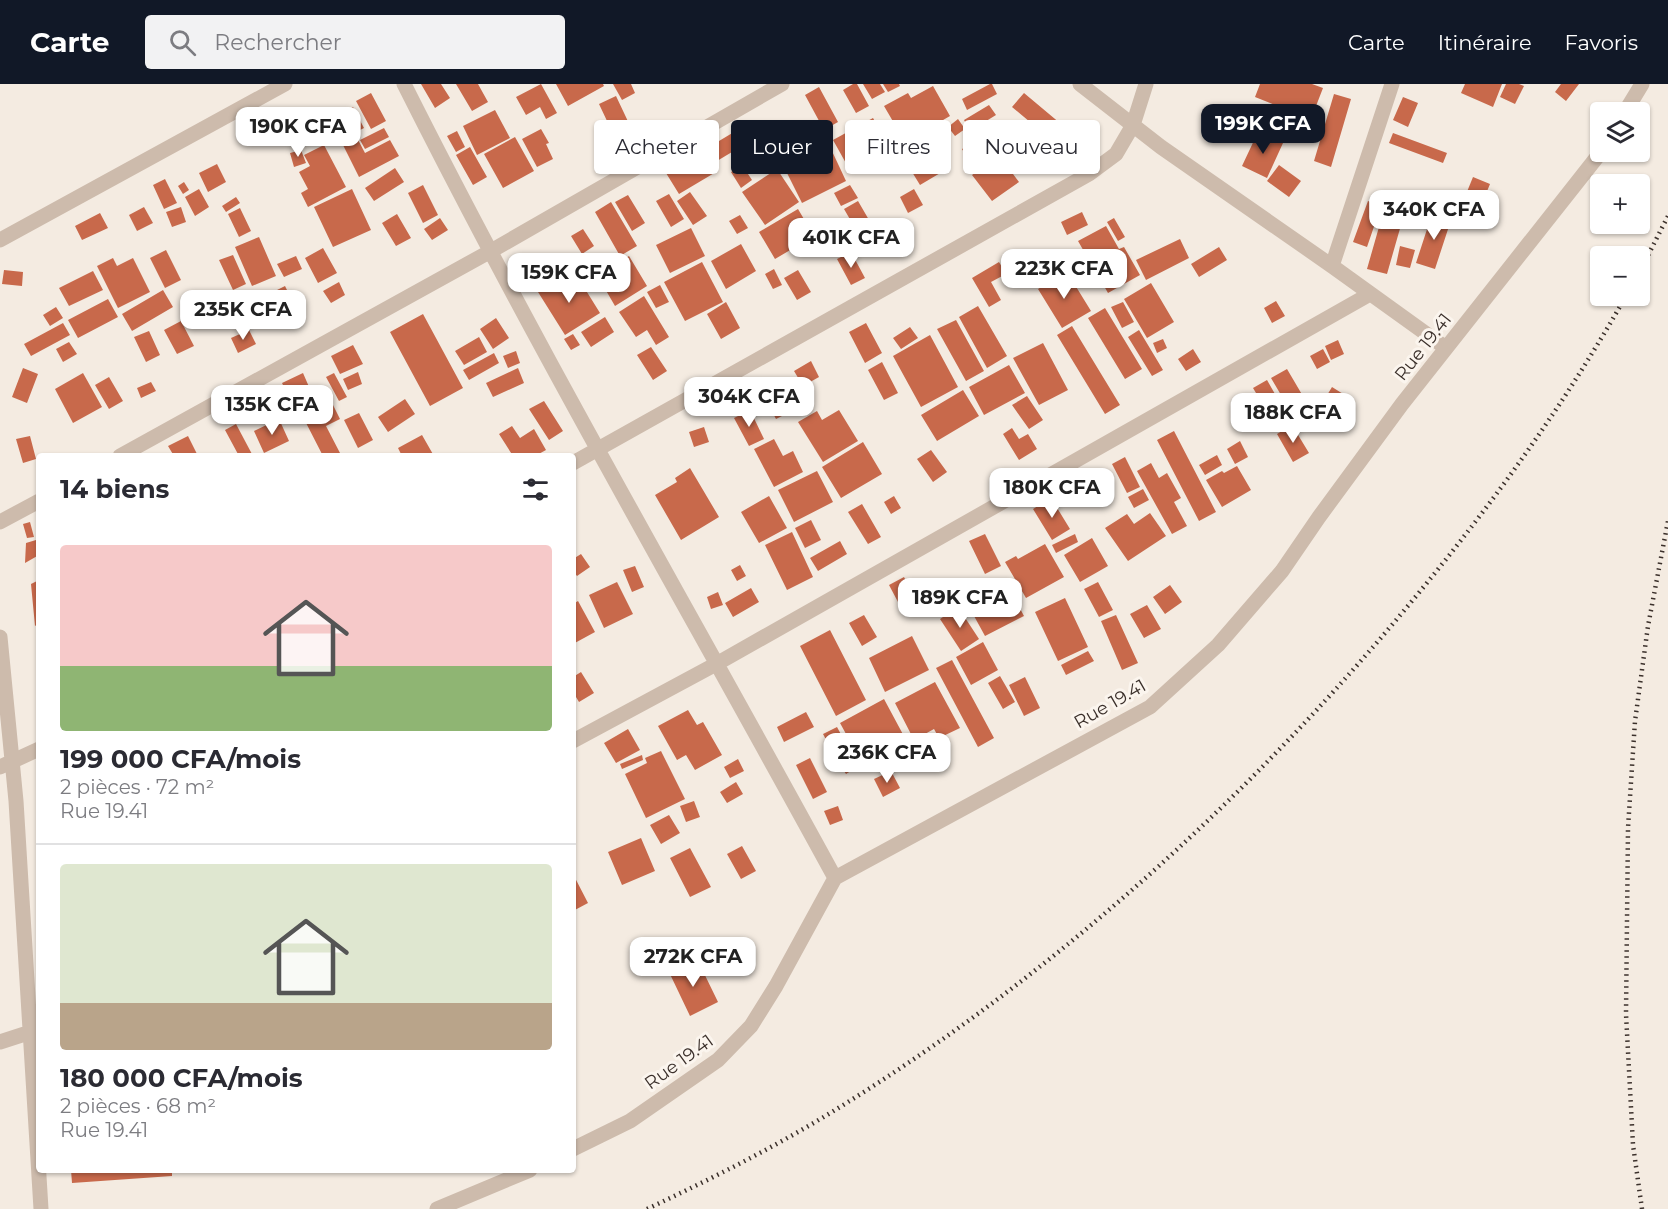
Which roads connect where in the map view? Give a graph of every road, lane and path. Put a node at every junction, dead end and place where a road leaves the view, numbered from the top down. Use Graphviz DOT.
graph roads {
  1 [pos="285,84"];
  2 [pos="404,84"];
  3 [pos="782,84"];
  4 [pos="1080,84"];
  5 [pos="1146,84"];
  6 [pos="1392,84"];
  7 [pos="1642,84"];
  8 [pos="1631,102"];
  9 [pos="1133,125"];
  10 [pos="1592,162"];
  11 [pos="0,240"];
  12 [pos="491,251"];
  13 [pos="1332,266"];
  14 [pos="1370,294"];
  15 [pos="1446,348"];
  16 [pos="597,449"];
  17 [pos="125,453"];
  18 [pos="576,461"];
  19 [pos="36,503"];
  20 [pos="0,522"];
  21 [pos="0,636"];
  22 [pos="718,663"];
  23 [pos="576,739"];
  24 [pos="36,750"];
  25 [pos="7,764"];
  26 [pos="835,878"];
  27 [pos="34,1031"];
  28 [pos="0,1042"];
  29 [pos="36,1076"];
  30 [pos="576,1147"];
  31 [pos="40,1173"];
  32 [pos="523,1173"];
  33 [pos="42,1209"];
  34 [pos="437,1209"];
  1 -- 11 [label="street"];
  2 -- 12 [label="street"];
  3 -- 12 [label="street"];
  4 -- 9 [label="street"];
  5 -- 9 [label="street"];
  6 -- 13 [label="street"];
  7 -- 8 [label="street"];
  9 -- 13 [label="street"];
  9 -- 16 [label="street"];
  10 -- 15 [label="street, Rue 19.41"];
  12 -- 16 [label="street"];
  12 -- 17 [label="street"];
  13 -- 14 [label="street"];
  14 -- 15 [label="street"];
  14 -- 22 [label="street"];
  15 -- 26 [label="street, Rue 19.41"];
  16 -- 18 [label="street"];
  16 -- 22 [label="street"];
  19 -- 20 [label="street"];
  21 -- 25 [label="street"];
  22 -- 23 [label="street"];
  22 -- 26 [label="street"];
  24 -- 25 [label="street"];
  25 -- 27 [label="street"];
  26 -- 30 [label="street, Rue 19.41"];
  27 -- 28 [label="street"];
  27 -- 29 [label="street"];
  31 -- 33 [label="street"];
  32 -- 34 [label="street"];
}
